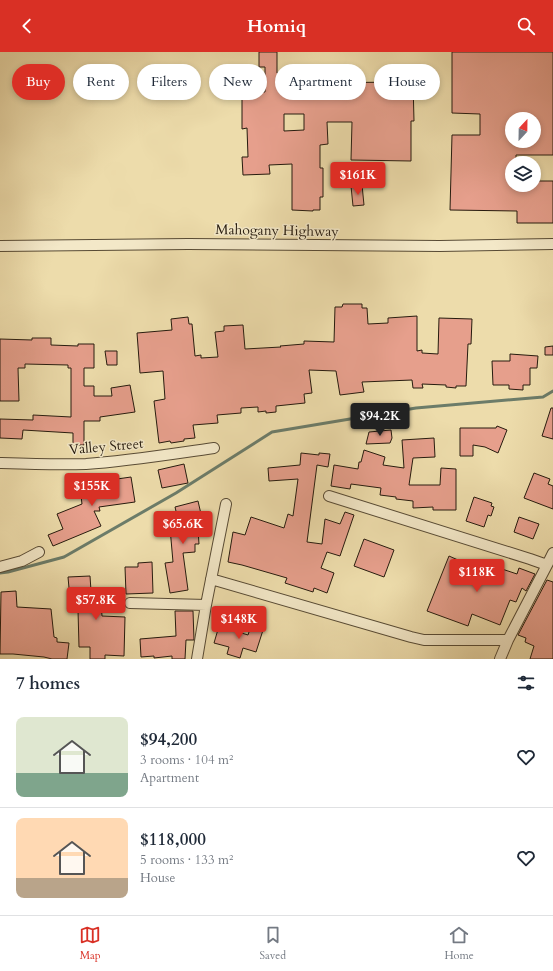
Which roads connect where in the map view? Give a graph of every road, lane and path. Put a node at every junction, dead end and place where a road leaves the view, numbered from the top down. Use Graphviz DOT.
graph roads {
  1 [pos="553,244"];
  2 [pos="0,246"];
  3 [pos="214,448"];
  4 [pos="0,463"];
  5 [pos="329,496"];
  6 [pos="226,504"];
  7 [pos="39,552"];
  8 [pos="553,553"];
  9 [pos="547,566"];
  10 [pos="0,567"];
  11 [pos="211,579"];
  12 [pos="130,603"];
  13 [pos="206,605"];
  14 [pos="508,640"];
  15 [pos="197,659"];
  16 [pos="500,659"];
  1 -- 2 [label="street, Mahogany Highway"];
  3 -- 4 [label="street, Valley Street"];
  5 -- 9 [label="street"];
  6 -- 11 [label="street"];
  7 -- 10 [label="street"];
  8 -- 9 [label="street"];
  9 -- 14 [label="street"];
  11 -- 13 [label="street"];
  11 -- 14 [label="street"];
  12 -- 13 [label="street"];
  13 -- 15 [label="street"];
  14 -- 16 [label="street"];
}
